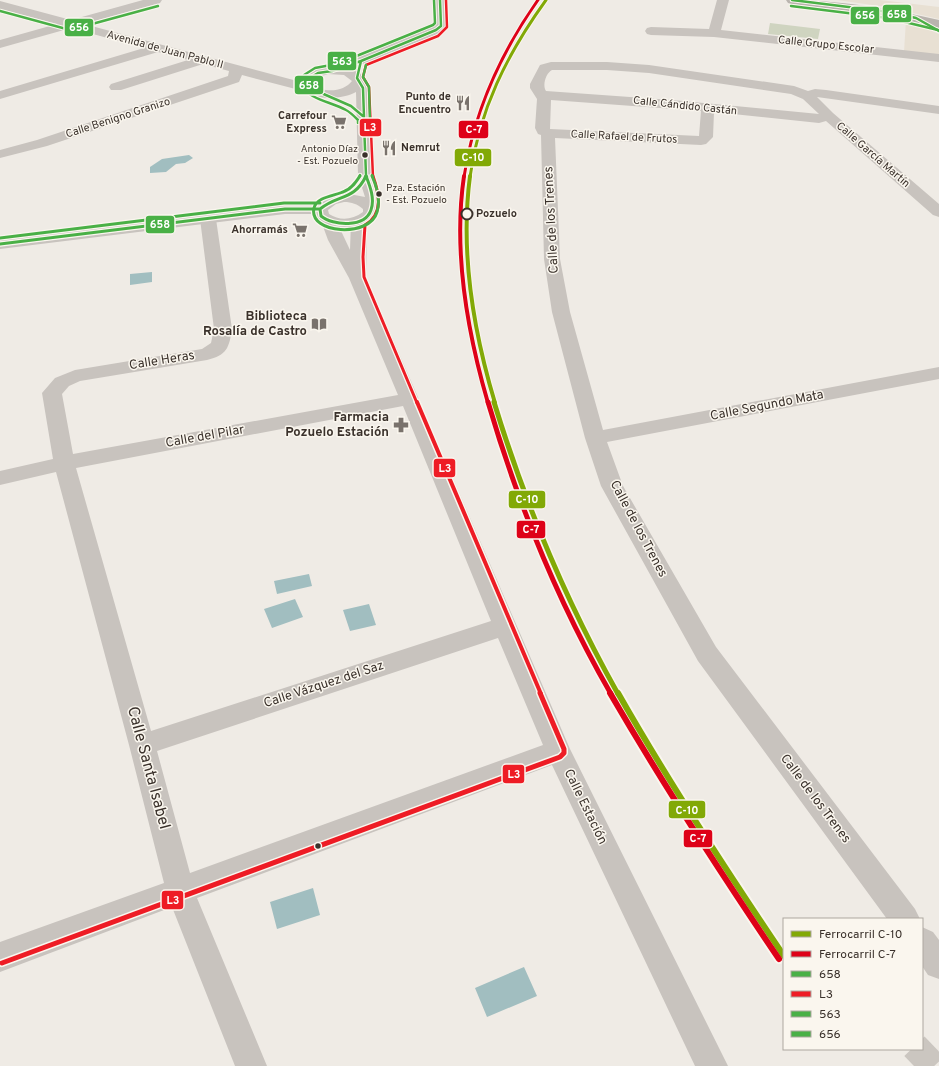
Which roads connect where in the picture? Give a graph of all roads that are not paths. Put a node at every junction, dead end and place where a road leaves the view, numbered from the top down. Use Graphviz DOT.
graph roads {
  1 [pos="156,0"];
  2 [pos="722,0"];
  3 [pos="792,0"];
  4 [pos="440,3"];
  5 [pos="0,4"];
  6 [pos="70,24"];
  7 [pos="939,24"];
  8 [pos="651,31"];
  9 [pos="714,33"];
  10 [pos="0,44"];
  11 [pos="158,48"];
  12 [pos="939,58"];
  13 [pos="201,60"];
  14 [pos="361,61"];
  15 [pos="332,71"];
  16 [pos="234,73"];
  17 [pos="318,73"];
  18 [pos="260,74"];
  19 [pos="358,79"];
  20 [pos="116,87"];
  21 [pos="311,89"];
  22 [pos="324,93"];
  23 [pos="542,94"];
  24 [pos="0,95"];
  25 [pos="808,96"];
  26 [pos="710,109"];
  27 [pos="939,110"];
  28 [pos="828,116"];
  29 [pos="364,117"];
  30 [pos="548,133"];
  31 [pos="0,154"];
  32 [pos="366,175"];
  33 [pos="347,197"];
  34 [pos="370,206"];
  35 [pos="939,212"];
  36 [pos="324,215"];
  37 [pos="208,220"];
  38 [pos="359,222"];
  39 [pos="0,244"];
  40 [pos="358,278"];
  41 [pos="939,374"];
  42 [pos="410,399"];
  43 [pos="595,438"];
  44 [pos="64,463"];
  45 [pos="0,478"];
  46 [pos="505,626"];
  47 [pos="142,745"];
  48 [pos="558,751"];
  49 [pos="180,891"];
  50 [pos="904,918"];
  51 [pos="923,943"];
  52 [pos="0,957"];
  53 [pos="939,964"];
  54 [pos="251,1066"];
  55 [pos="712,1066"];
  1 -- 6 [label="street"];
  2 -- 9 [label="street"];
  3 -- 7 [label="main road"];
  4 -- 14 [label="street"];
  5 -- 6 [label="street, Avenida de Juan Pablo II"];
  6 -- 10 [label="street"];
  6 -- 11 [label="street, Avenida de Juan Pablo II"];
  8 -- 9 [label="street, Calle Grupo Escolar"];
  9 -- 12 [label="street, Calle Grupo Escolar"];
  11 -- 13 [label="street, Avenida de Juan Pablo II"];
  11 -- 24 [label="street"];
  13 -- 16 [label="street, Avenida de Juan Pablo II"];
  13 -- 20 [label="street"];
  14 -- 15 [label="street"];
  14 -- 19 [label="street"];
  15 -- 17 [label="street"];
  15 -- 19 [label="street"];
  16 -- 18 [label="street, Calle Benigno Granizo"];
  16 -- 31 [label="street, Calle Benigno Granizo"];
  17 -- 18 [label="street"];
  17 -- 21 [label="street"];
  18 -- 21 [label="street"];
  19 -- 22 [label="street"];
  19 -- 29 [label="street"];
  21 -- 22 [label="street"];
  22 -- 29 [label="street"];
  23 -- 25 [label="street, Calle de los Trenes"];
  23 -- 26 [label="street, Calle Cándido Castán"];
  23 -- 30 [label="street, Calle de los Trenes"];
  25 -- 27 [label="street"];
  25 -- 28 [label="street, Calle García Martín"];
  26 -- 28 [label="street, Calle Cándido Castán"];
  26 -- 30 [label="street, Calle Rafael de Frutos"];
  28 -- 35 [label="street, Calle García Martín"];
  29 -- 32 [label="street"];
  30 -- 43 [label="street, Calle de los Trenes"];
  32 -- 33 [label="street"];
  32 -- 34 [label="street"];
  33 -- 34 [label="street"];
  33 -- 36 [label="street"];
  34 -- 38 [label="street"];
  36 -- 37 [label="street"];
  36 -- 38 [label="street"];
  36 -- 40 [label="street, Calle Estación"];
  37 -- 39 [label="street"];
  37 -- 44 [label="street, Calle Heras"];
  38 -- 40 [label="street, Calle Estación"];
  40 -- 42 [label="street, Calle Estación"];
  41 -- 43 [label="street, Calle Segundo Mata"];
  42 -- 44 [label="street, Calle del Pilar"];
  42 -- 46 [label="street, Calle Estación"];
  43 -- 50 [label="street, Calle de los Trenes"];
  44 -- 45 [label="street, Calle del Pilar"];
  44 -- 47 [label="street, Calle Santa Isabel"];
  46 -- 47 [label="street, Calle Vázquez del Saz"];
  46 -- 48 [label="street, Calle Estación"];
  47 -- 49 [label="street, Calle Santa Isabel"];
  48 -- 49 [label="street"];
  48 -- 55 [label="street, Calle Estación"];
  49 -- 52 [label="street"];
  49 -- 54 [label="street, Calle Santa Isabel"];
  51 -- 53 [label="street"];
}
